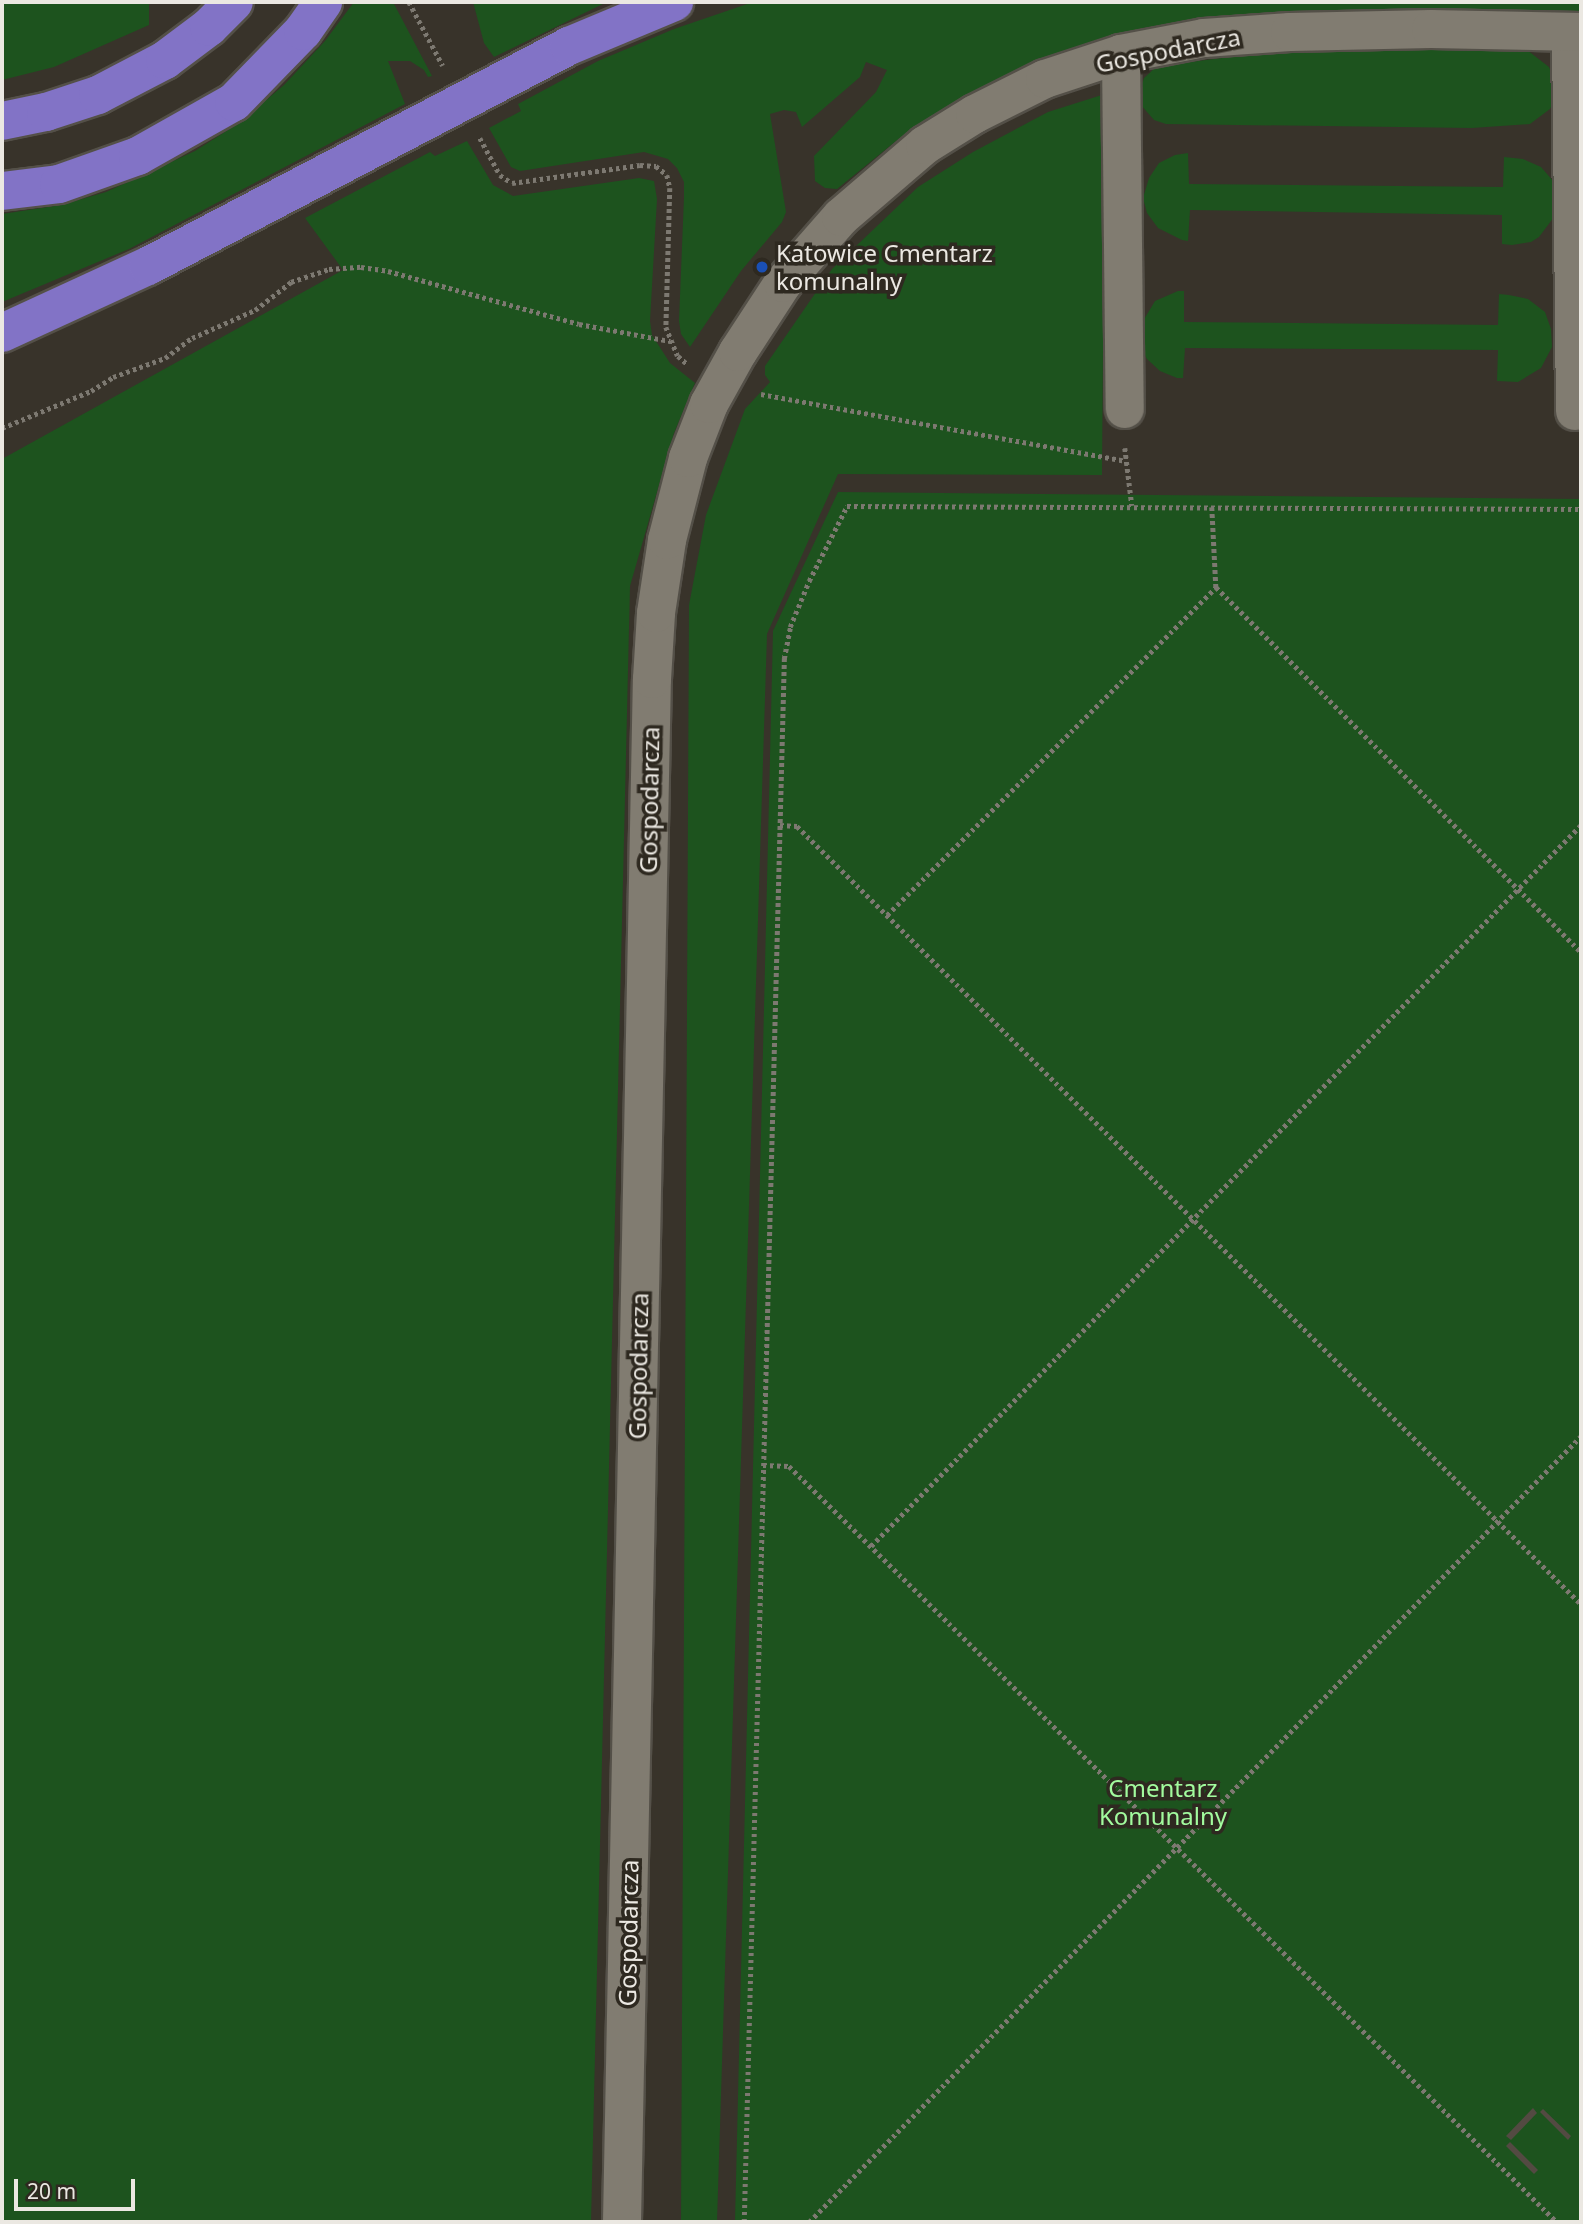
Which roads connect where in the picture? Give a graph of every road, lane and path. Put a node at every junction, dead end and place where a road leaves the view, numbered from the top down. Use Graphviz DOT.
graph roads {
  1 [pos="234,2"];
  2 [pos="323,2"];
  3 [pos="409,2"];
  4 [pos="674,2"];
  5 [pos="1576,32"];
  6 [pos="1121,54"];
  7 [pos="445,70"];
  8 [pos="2,121"];
  9 [pos="478,134"];
  10 [pos="2,191"];
  11 [pos="2,333"];
  12 [pos="670,341"];
  13 [pos="692,368"];
  14 [pos="758,393"];
  15 [pos="1125,409"];
  16 [pos="1575,411"];
  17 [pos="2,428"];
  18 [pos="1125,461"];
  19 [pos="1132,506"];
  20 [pos="1212,507"];
  21 [pos="1581,509"];
  22 [pos="1216,587"];
  23 [pos="780,825"];
  24 [pos="1581,825"];
  25 [pos="1518,890"];
  26 [pos="887,915"];
  27 [pos="1581,952"];
  28 [pos="1194,1220"];
  29 [pos="1581,1436"];
  30 [pos="763,1465"];
  31 [pos="1498,1521"];
  32 [pos="871,1546"];
  33 [pos="1581,1604"];
  34 [pos="1178,1846"];
  35 [pos="622,2222"];
  36 [pos="744,2222"];
  37 [pos="809,2222"];
  38 [pos="1557,2222"];
  1 -- 8 [label="highway"];
  2 -- 10 [label="highway"];
  3 -- 7 [label="path"];
  4 -- 11 [label="highway"];
  5 -- 6 [label="street, Gospodarcza"];
  5 -- 16 [label="street"];
  6 -- 15 [label="street"];
  6 -- 35 [label="street, Gospodarcza"];
  9 -- 12 [label="path"];
  12 -- 13 [label="path"];
  12 -- 17 [label="path"];
  14 -- 18 [label="path"];
  15 -- 18 [label="path"];
  18 -- 19 [label="path"];
  19 -- 20 [label="path"];
  19 -- 23 [label="path"];
  20 -- 21 [label="path"];
  20 -- 22 [label="path"];
  22 -- 25 [label="path"];
  22 -- 26 [label="path"];
  23 -- 26 [label="path"];
  23 -- 30 [label="path"];
  24 -- 25 [label="path"];
  25 -- 27 [label="path"];
  25 -- 28 [label="path"];
  26 -- 28 [label="path"];
  28 -- 31 [label="path"];
  28 -- 32 [label="path"];
  29 -- 31 [label="path"];
  30 -- 32 [label="path"];
  30 -- 36 [label="path"];
  31 -- 33 [label="path"];
  31 -- 34 [label="path"];
  32 -- 34 [label="path"];
  34 -- 37 [label="path"];
  34 -- 38 [label="path"];
}
